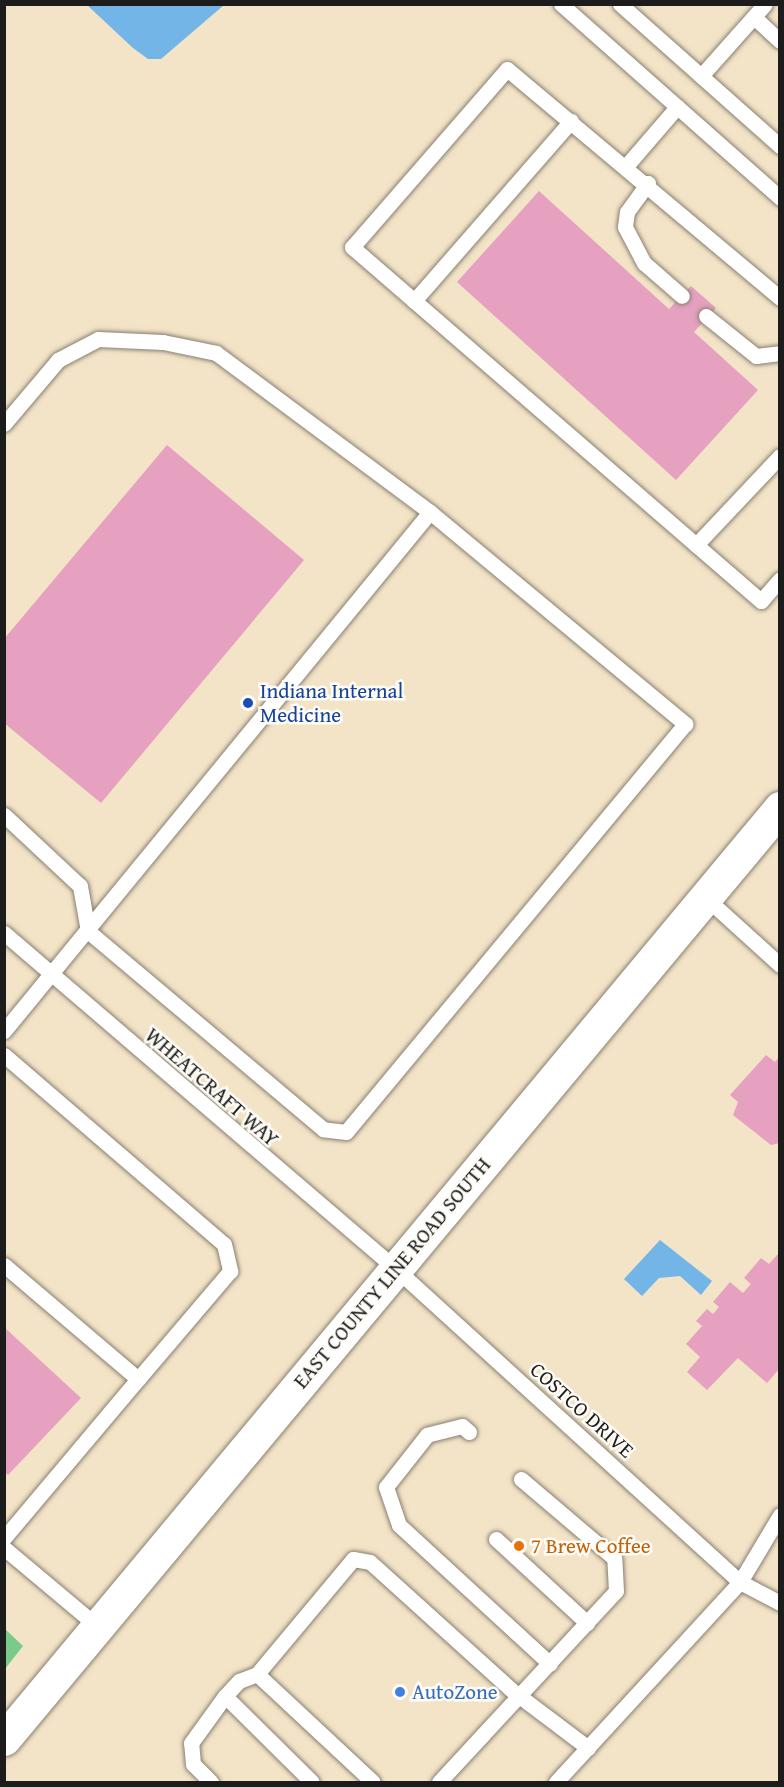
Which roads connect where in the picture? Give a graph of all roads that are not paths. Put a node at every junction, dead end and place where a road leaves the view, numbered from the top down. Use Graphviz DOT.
graph roads {
  1 [pos="561,4"];
  2 [pos="620,4"];
  3 [pos="765,4"];
  4 [pos="754,17"];
  5 [pos="780,41"];
  6 [pos="701,76"];
  7 [pos="677,107"];
  8 [pos="571,121"];
  9 [pos="780,146"];
  10 [pos="627,165"];
  11 [pos="648,183"];
  12 [pos="780,198"];
  13 [pos="682,296"];
  14 [pos="780,298"];
  15 [pos="414,301"];
  16 [pos="706,316"];
  17 [pos="780,352"];
  18 [pos="4,424"];
  19 [pos="780,456"];
  20 [pos="430,512"];
  21 [pos="696,545"];
  22 [pos="780,579"];
  23 [pos="780,808"];
  24 [pos="4,815"];
  25 [pos="705,897"];
  26 [pos="88,931"];
  27 [pos="4,933"];
  28 [pos="780,965"];
  29 [pos="52,976"];
  30 [pos="4,1032"];
  31 [pos="4,1055"];
  32 [pos="4,1264"];
  33 [pos="396,1269"];
  34 [pos="138,1379"];
  35 [pos="469,1432"];
  36 [pos="521,1479"];
  37 [pos="780,1515"];
  38 [pos="4,1538"];
  39 [pos="496,1539"];
  40 [pos="4,1548"];
  41 [pos="740,1582"];
  42 [pos="780,1603"];
  43 [pos="586,1623"];
  44 [pos="98,1627"];
  45 [pos="550,1664"];
  46 [pos="256,1674"];
  47 [pos="225,1696"];
  48 [pos="521,1697"];
  49 [pos="4,1739"];
  50 [pos="588,1748"];
  51 [pos="211,1782"];
  52 [pos="312,1782"];
  53 [pos="373,1782"];
  54 [pos="440,1782"];
  55 [pos="556,1782"];
  1 -- 7 [label="lane"];
  2 -- 6 [label="lane"];
  3 -- 4 [label="lane"];
  4 -- 5 [label="lane"];
  4 -- 6 [label="lane"];
  6 -- 9 [label="lane"];
  7 -- 10 [label="lane"];
  7 -- 12 [label="lane"];
  8 -- 10 [label="lane"];
  8 -- 15 [label="lane"];
  8 -- 15 [label="lane"];
  10 -- 11 [label="lane"];
  11 -- 13 [label="lane"];
  11 -- 14 [label="lane"];
  15 -- 21 [label="lane"];
  16 -- 17 [label="lane"];
  18 -- 20 [label="lane"];
  19 -- 21 [label="lane"];
  20 -- 26 [label="lane"];
  20 -- 26 [label="lane"];
  21 -- 22 [label="lane"];
  23 -- 25 [label="main road, EAST COUNTY LINE ROAD SOUTH"];
  24 -- 26 [label="lane"];
  25 -- 28 [label="lane"];
  25 -- 33 [label="main road, EAST COUNTY LINE ROAD SOUTH"];
  26 -- 29 [label="lane"];
  27 -- 29 [label="lane, WHEATCRAFT WAY"];
  29 -- 30 [label="lane"];
  29 -- 33 [label="lane, WHEATCRAFT WAY"];
  31 -- 34 [label="lane"];
  32 -- 34 [label="lane"];
  33 -- 41 [label="lane, COSTCO DRIVE"];
  33 -- 44 [label="main road, EAST COUNTY LINE ROAD SOUTH"];
  34 -- 38 [label="lane"];
  35 -- 45 [label="lane"];
  36 -- 43 [label="lane"];
  37 -- 41 [label="lane"];
  39 -- 43 [label="lane"];
  40 -- 44 [label="lane"];
  41 -- 42 [label="lane, COSTCO DRIVE"];
  41 -- 50 [label="lane"];
  43 -- 45 [label="lane"];
  44 -- 49 [label="main road, EAST COUNTY LINE ROAD SOUTH"];
  45 -- 48 [label="lane"];
  46 -- 47 [label="lane"];
  46 -- 48 [label="lane"];
  46 -- 53 [label="lane"];
  47 -- 51 [label="lane"];
  47 -- 52 [label="lane"];
  48 -- 50 [label="lane"];
  48 -- 54 [label="lane"];
  50 -- 55 [label="lane"];
}
